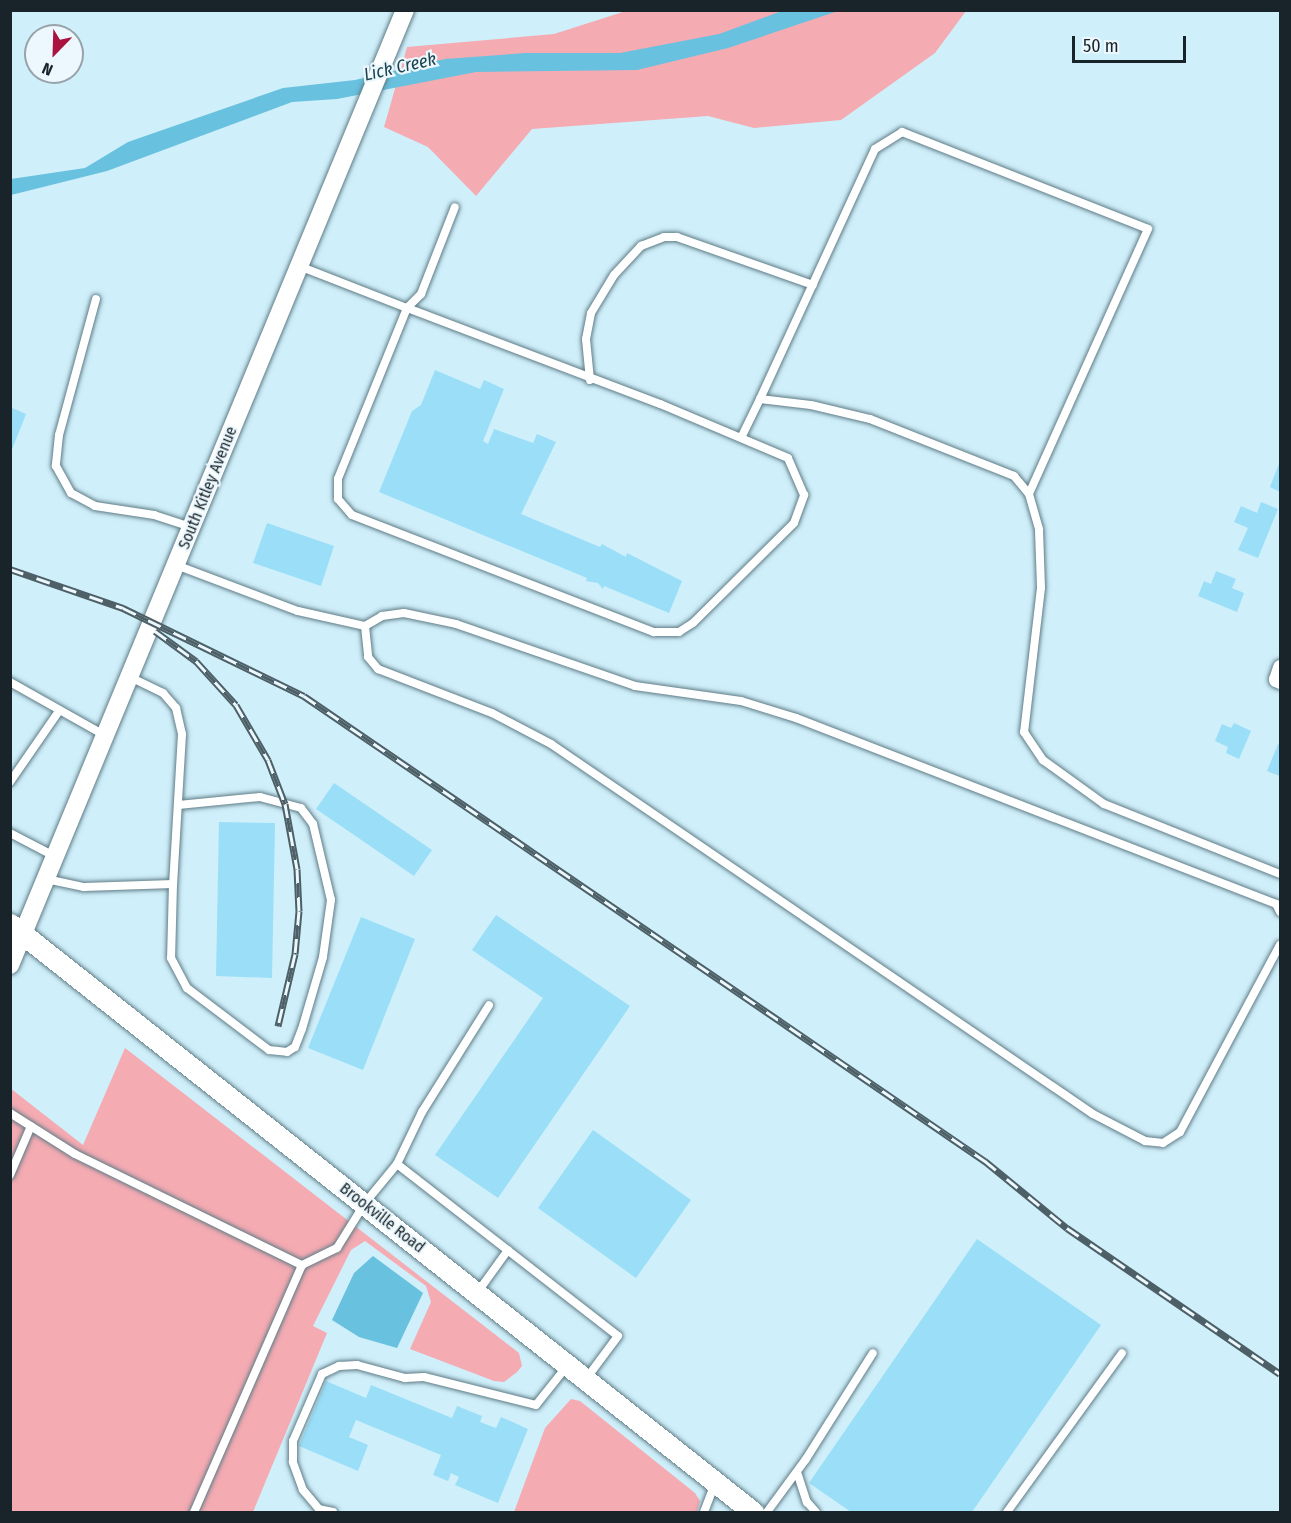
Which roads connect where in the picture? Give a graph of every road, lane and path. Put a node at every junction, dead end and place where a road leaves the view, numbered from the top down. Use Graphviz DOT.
graph roads {
  1 [pos="405,10"];
  2 [pos="455,207"];
  3 [pos="299,266"];
  4 [pos="813,285"];
  5 [pos="96,299"];
  6 [pos="407,308"];
  7 [pos="590,380"];
  8 [pos="760,399"];
  9 [pos="741,438"];
  10 [pos="1029,494"];
  11 [pos="191,527"];
  12 [pos="176,565"];
  13 [pos="365,626"];
  14 [pos="130,677"];
  15 [pos="10,682"];
  16 [pos="59,711"];
  17 [pos="105,736"];
  18 [pos="10,782"];
  19 [pos="178,805"];
  20 [pos="10,833"];
  21 [pos="56,856"];
  22 [pos="1281,874"];
  23 [pos="46,879"];
  24 [pos="173,884"];
  25 [pos="1281,912"];
  26 [pos="17,929"];
  27 [pos="1281,945"];
  28 [pos="10,965"];
  29 [pos="489,1005"];
  30 [pos="10,1113"];
  31 [pos="31,1126"];
  32 [pos="397,1164"];
  33 [pos="10,1176"];
  34 [pos="365,1203"];
  35 [pos="508,1250"];
  36 [pos="302,1265"];
  37 [pos="477,1293"];
  38 [pos="873,1353"];
  39 [pos="1122,1353"];
  40 [pos="568,1365"];
  41 [pos="586,1379"];
  42 [pos="796,1472"];
  43 [pos="716,1483"];
  44 [pos="194,1512"];
  45 [pos="333,1512"];
  46 [pos="704,1512"];
  47 [pos="753,1512"];
  48 [pos="767,1512"];
  49 [pos="816,1512"];
  50 [pos="1006,1512"];
  1 -- 3 [label="street, South Kitley Avenue"];
  2 -- 6 [label="lane"];
  3 -- 6 [label="lane"];
  3 -- 11 [label="street, South Kitley Avenue"];
  4 -- 7 [label="lane"];
  4 -- 8 [label="lane"];
  4 -- 10 [label="lane"];
  5 -- 11 [label="lane"];
  6 -- 7 [label="lane"];
  6 -- 9 [label="lane"];
  7 -- 9 [label="lane"];
  8 -- 9 [label="lane"];
  8 -- 10 [label="lane"];
  10 -- 22 [label="lane"];
  11 -- 12 [label="street, South Kitley Avenue"];
  12 -- 13 [label="lane"];
  12 -- 14 [label="street, South Kitley Avenue"];
  13 -- 25 [label="lane"];
  13 -- 27 [label="lane"];
  14 -- 17 [label="street, South Kitley Avenue"];
  14 -- 19 [label="lane"];
  15 -- 16 [label="lane"];
  16 -- 17 [label="lane"];
  16 -- 18 [label="lane"];
  17 -- 21 [label="street, South Kitley Avenue"];
  19 -- 24 [label="lane"];
  19 -- 24 [label="lane"];
  20 -- 21 [label="lane"];
  21 -- 23 [label="street, South Kitley Avenue"];
  23 -- 24 [label="lane"];
  23 -- 26 [label="street, South Kitley Avenue"];
  26 -- 28 [label="street, South Kitley Avenue"];
  26 -- 34 [label="main road, Brookville Road"];
  29 -- 32 [label="lane"];
  30 -- 31 [label="lane"];
  31 -- 33 [label="lane"];
  31 -- 36 [label="lane"];
  32 -- 34 [label="lane"];
  32 -- 35 [label="lane"];
  34 -- 36 [label="lane"];
  34 -- 37 [label="main road, Brookville Road"];
  35 -- 37 [label="lane"];
  35 -- 41 [label="lane"];
  36 -- 44 [label="lane"];
  37 -- 40 [label="main road, Brookville Road"];
  38 -- 42 [label="lane"];
  39 -- 50 [label="lane"];
  40 -- 41 [label="main road, Brookville Road"];
  40 -- 45 [label="lane"];
  41 -- 43 [label="main road, Brookville Road"];
  42 -- 48 [label="lane"];
  42 -- 49 [label="lane"];
  43 -- 46 [label="lane"];
  43 -- 47 [label="main road, Brookville Road"];
}
